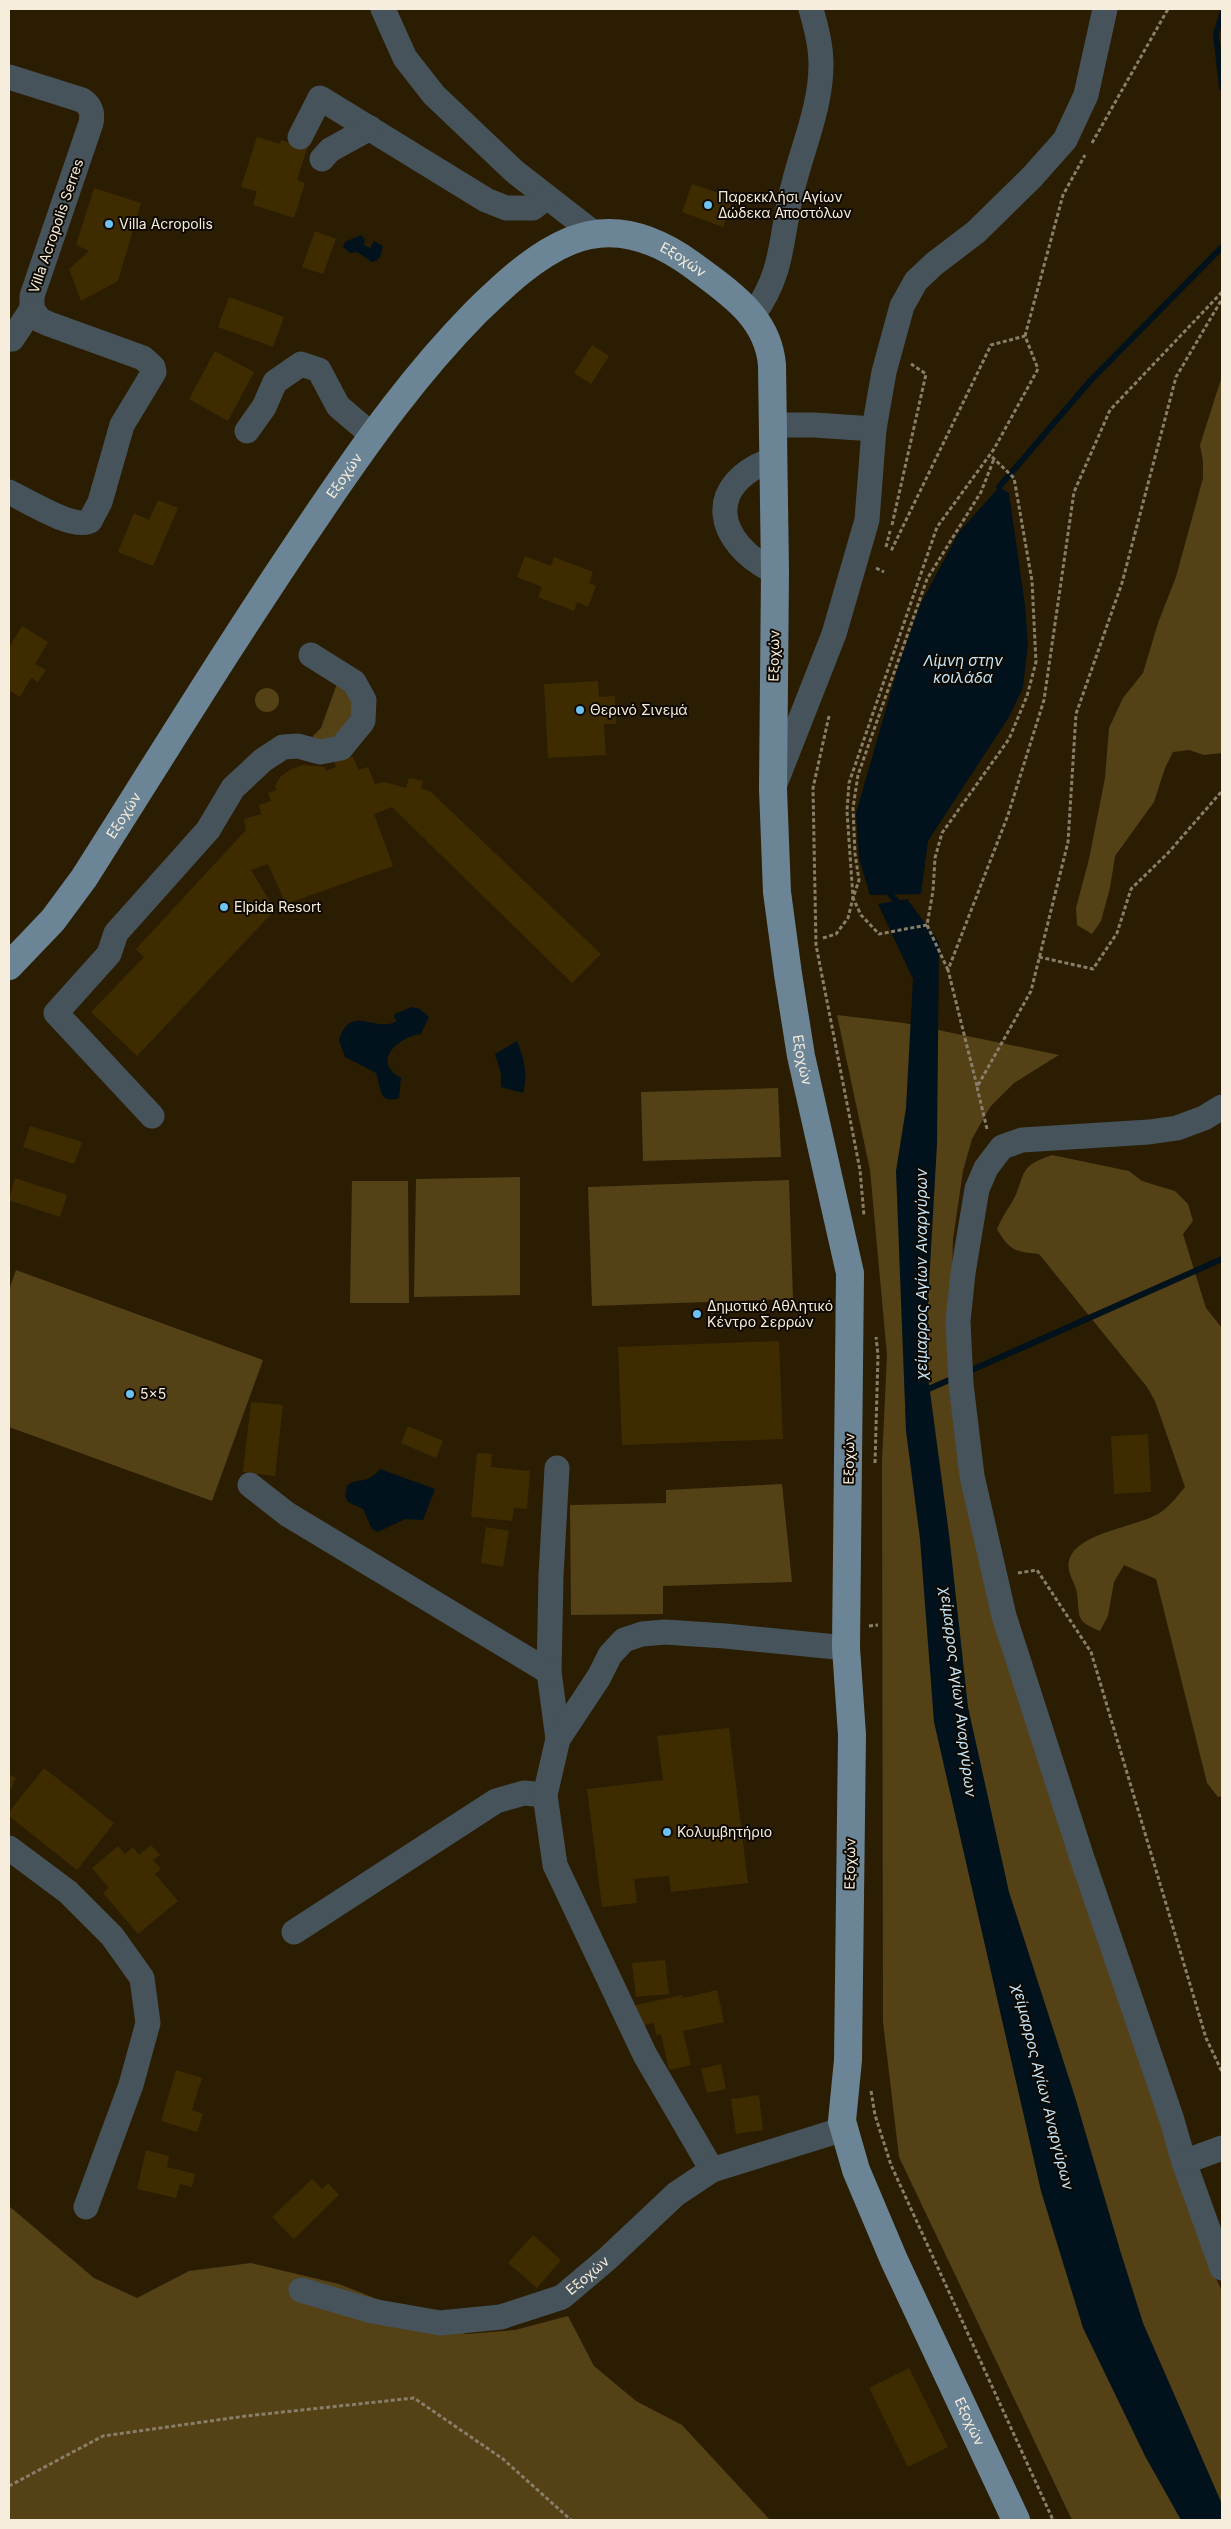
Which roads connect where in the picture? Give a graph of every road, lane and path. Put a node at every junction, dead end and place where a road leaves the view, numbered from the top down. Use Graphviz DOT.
graph roads {
  1 [pos="383,9"];
  2 [pos="812,9"];
  3 [pos="1105,9"];
  4 [pos="1168,9"];
  5 [pos="9,77"];
  6 [pos="370,128"];
  7 [pos="300,137"];
  8 [pos="1091,144"];
  9 [pos="1086,152"];
  10 [pos="322,159"];
  11 [pos="547,197"];
  12 [pos="595,234"];
  13 [pos="1222,292"];
  14 [pos="1222,299"];
  15 [pos="32,309"];
  16 [pos="753,315"];
  17 [pos="1024,336"];
  18 [pos="9,339"];
  19 [pos="890,350"];
  20 [pos="773,426"];
  21 [pos="874,429"];
  22 [pos="247,431"];
  23 [pos="372,435"];
  24 [pos="990,455"];
  25 [pos="774,459"];
  26 [pos="995,460"];
  27 [pos="9,492"];
  28 [pos="891,551"];
  29 [pos="884,554"];
  30 [pos="881,561"];
  31 [pos="775,572"];
  32 [pos="876,576"];
  33 [pos="311,655"];
  34 [pos="831,710"];
  35 [pos="773,789"];
  36 [pos="1222,791"];
  37 [pos="853,898"];
  38 [pos="926,925"];
  39 [pos="823,938"];
  40 [pos="1039,957"];
  41 [pos="9,966"];
  42 [pos="948,970"];
  43 [pos="977,1087"];
  44 [pos="1222,1107"];
  45 [pos="152,1116"];
  46 [pos="994,1156"];
  47 [pos="864,1219"];
  48 [pos="876,1336"];
  49 [pos="557,1468"];
  50 [pos="874,1472"];
  51 [pos="250,1485"];
  52 [pos="994,1577"];
  53 [pos="871,1617"];
  54 [pos="870,1635"];
  55 [pos="846,1648"];
  56 [pos="549,1672"];
  57 [pos="558,1739"];
  58 [pos="545,1795"];
  59 [pos="9,1848"];
  60 [pos="294,1932"];
  61 [pos="1222,2072"];
  62 [pos="871,2086"];
  63 [pos="844,2129"];
  64 [pos="1222,2148"];
  65 [pos="1184,2162"];
  66 [pos="712,2170"];
  67 [pos="86,2207"];
  68 [pos="1222,2268"];
  69 [pos="301,2290"];
  70 [pos="9,2486"];
  71 [pos="571,2520"];
  72 [pos="1016,2520"];
  73 [pos="1053,2520"];
  1 -- 11 [label="street"];
  2 -- 16 [label="street"];
  3 -- 19 [label="street"];
  4 -- 8 [label="path"];
  5 -- 15 [label="street, Villa Acropolis Serres"];
  6 -- 7 [label="street"];
  6 -- 10 [label="street"];
  6 -- 11 [label="street"];
  9 -- 17 [label="path"];
  11 -- 12 [label="street"];
  12 -- 16 [label="main road, Εξοχών"];
  12 -- 23 [label="main road, Εξοχών"];
  13 -- 42 [label="path"];
  14 -- 40 [label="path"];
  15 -- 18 [label="street"];
  15 -- 27 [label="street, Villa Acropolis Serres"];
  16 -- 20 [label="main road, Εξοχών"];
  17 -- 24 [label="path"];
  17 -- 28 [label="path"];
  19 -- 21 [label="street"];
  19 -- 29 [label="path"];
  20 -- 21 [label="street"];
  20 -- 25 [label="main road, Εξοχών"];
  21 -- 35 [label="street"];
  22 -- 23 [label="street"];
  23 -- 41 [label="main road, Εξοχών"];
  24 -- 26 [label="path"];
  24 -- 37 [label="path"];
  25 -- 31 [label="main road, Εξοχών"];
  25 -- 31 [label="street"];
  26 -- 37 [label="path"];
  26 -- 38 [label="path"];
  30 -- 32 [label="path"];
  31 -- 35 [label="main road, Εξοχών"];
  33 -- 45 [label="street"];
  34 -- 47 [label="path"];
  35 -- 55 [label="main road, Εξοχών"];
  36 -- 40 [label="path"];
  37 -- 38 [label="path"];
  37 -- 39 [label="path"];
  38 -- 42 [label="path"];
  40 -- 43 [label="path"];
  42 -- 43 [label="path"];
  43 -- 46 [label="path"];
  44 -- 46 [label="street"];
  46 -- 52 [label="street"];
  48 -- 50 [label="path"];
  49 -- 56 [label="street"];
  51 -- 56 [label="street"];
  52 -- 61 [label="path"];
  52 -- 65 [label="street"];
  53 -- 54 [label="path"];
  55 -- 57 [label="street"];
  55 -- 63 [label="main road, Εξοχών"];
  56 -- 57 [label="street"];
  57 -- 58 [label="street"];
  58 -- 60 [label="street"];
  58 -- 66 [label="street"];
  59 -- 67 [label="street"];
  62 -- 73 [label="path"];
  63 -- 66 [label="street, Εξοχών"];
  63 -- 72 [label="main road, Εξοχών"];
  64 -- 65 [label="street"];
  65 -- 68 [label="street"];
  66 -- 69 [label="street, Εξοχών"];
  70 -- 71 [label="path"];
}
